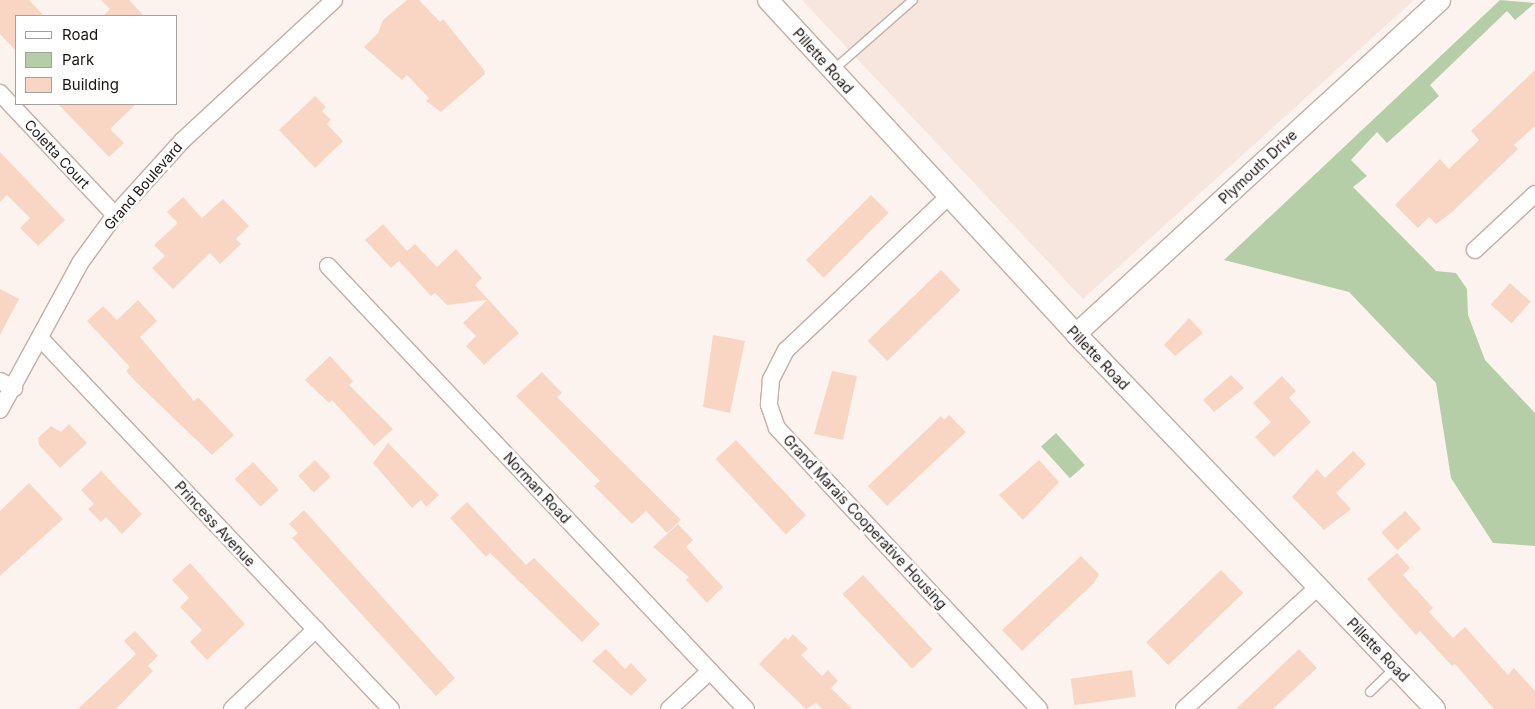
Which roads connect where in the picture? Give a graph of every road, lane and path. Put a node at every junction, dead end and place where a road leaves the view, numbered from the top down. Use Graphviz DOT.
graph roads {
  1 [pos="334,0"];
  2 [pos="768,0"];
  3 [pos="913,0"];
  4 [pos="1440,0"];
  5 [pos="832,71"];
  6 [pos="0,93"];
  7 [pos="1535,194"];
  8 [pos="948,197"];
  9 [pos="115,215"];
  10 [pos="1475,250"];
  11 [pos="328,266"];
  12 [pos="1076,334"];
  13 [pos="40,338"];
  14 [pos="7,385"];
  15 [pos="0,410"];
  16 [pos="1318,587"];
  17 [pos="316,629"];
  18 [pos="1395,668"];
  19 [pos="710,671"];
  20 [pos="1370,692"];
  21 [pos="232,709"];
  22 [pos="391,709"];
  23 [pos="669,709"];
  24 [pos="746,709"];
  25 [pos="1039,709"];
  26 [pos="1184,709"];
  27 [pos="1435,709"];
  1 -- 9 [label="street, Grand Boulevard"];
  2 -- 5 [label="street, Pillette Road"];
  3 -- 5 [label="lane"];
  4 -- 12 [label="street, Plymouth Drive"];
  5 -- 8 [label="street, Pillette Road"];
  6 -- 9 [label="street, Coletta Court"];
  7 -- 10 [label="street"];
  8 -- 12 [label="street, Pillette Road"];
  8 -- 25 [label="street, Grand Marais Cooperative Housing"];
  9 -- 13 [label="street, Grand Boulevard"];
  11 -- 19 [label="street, Norman Road"];
  12 -- 16 [label="street, Pillette Road"];
  13 -- 14 [label="street, Grand Boulevard"];
  13 -- 17 [label="street, Princess Avenue"];
  14 -- 15 [label="street, Grand Boulevard"];
  16 -- 18 [label="street, Pillette Road"];
  16 -- 26 [label="street"];
  17 -- 21 [label="street"];
  17 -- 22 [label="street, Princess Avenue"];
  18 -- 20 [label="lane"];
  18 -- 27 [label="street, Pillette Road"];
  19 -- 23 [label="street"];
  19 -- 24 [label="street, Norman Road"];
}
